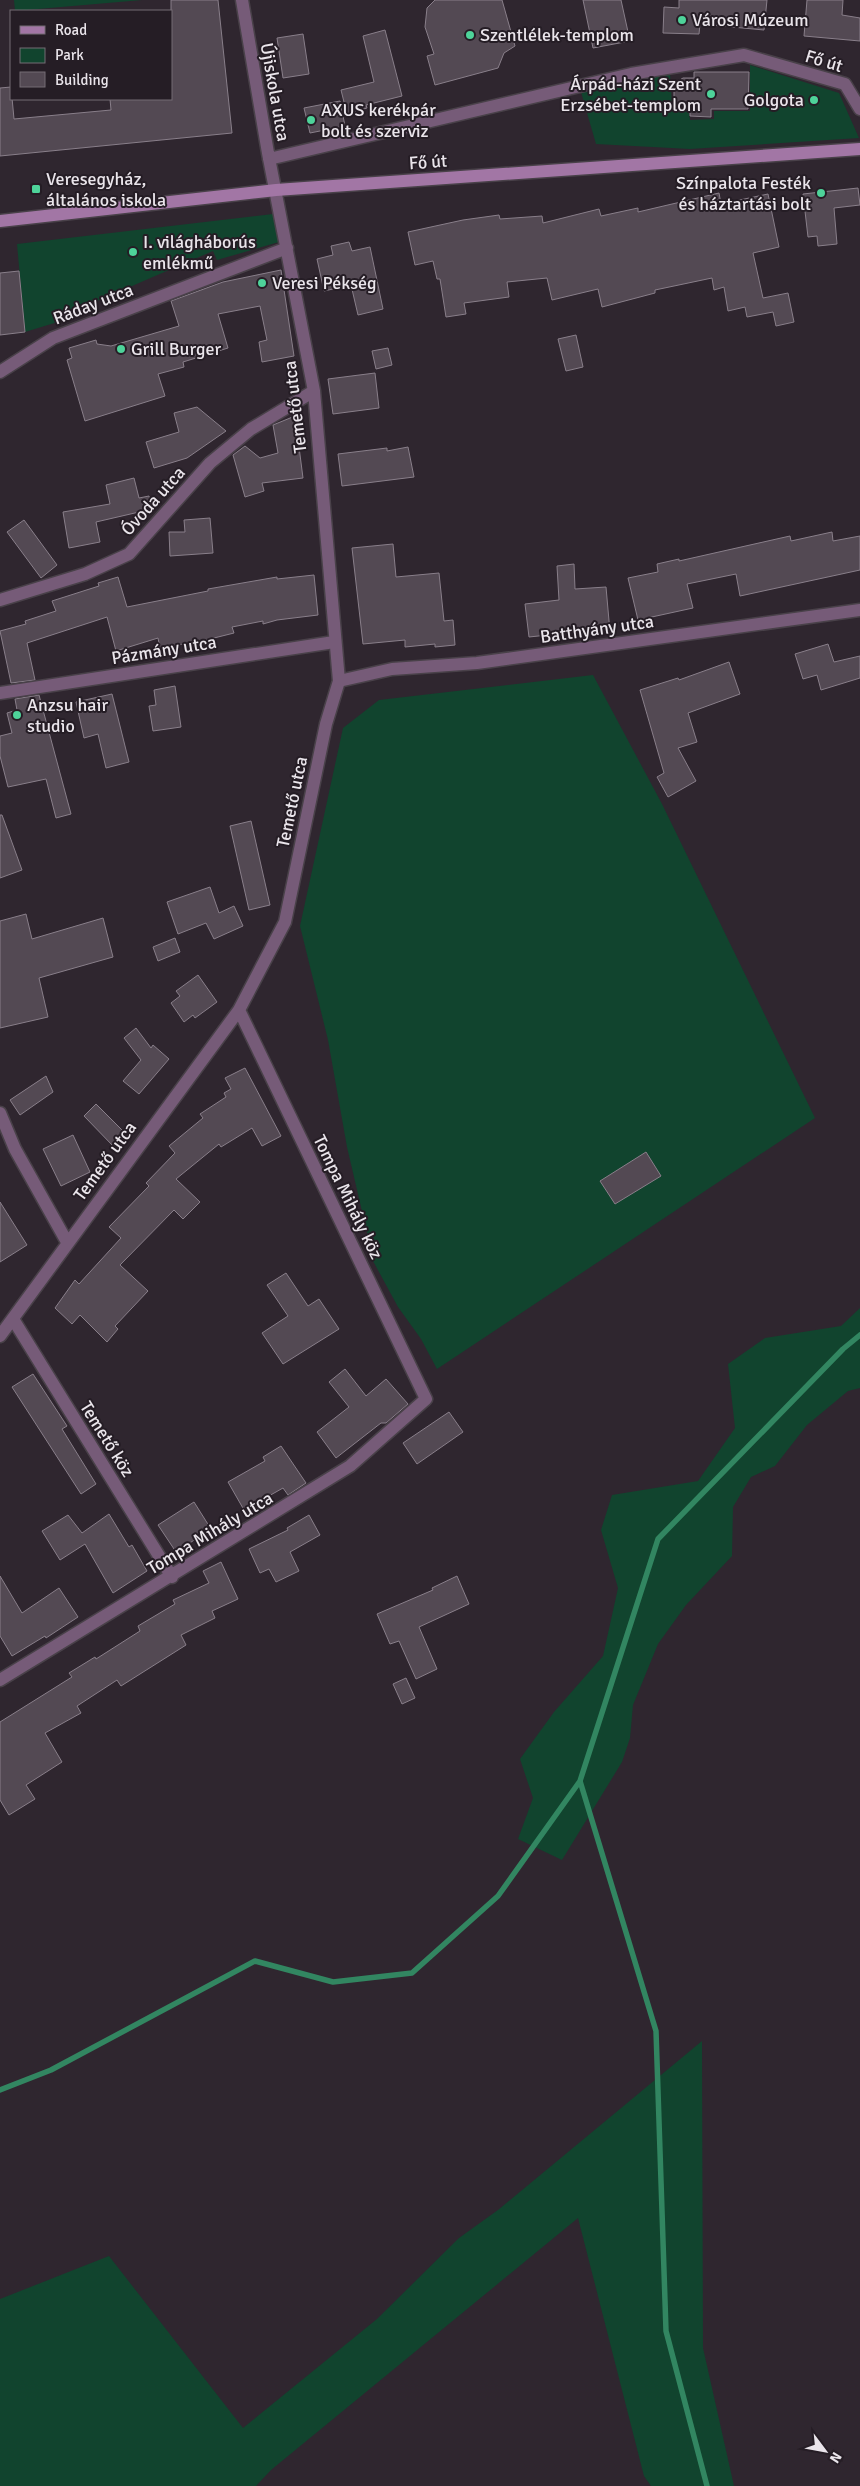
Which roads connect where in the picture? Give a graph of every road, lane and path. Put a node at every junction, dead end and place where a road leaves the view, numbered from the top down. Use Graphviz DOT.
graph roads {
  1 [pos="242,0"];
  2 [pos="860,109"];
  3 [pos="860,149"];
  4 [pos="269,159"];
  5 [pos="276,190"];
  6 [pos="0,221"];
  7 [pos="287,248"];
  8 [pos="0,372"];
  9 [pos="314,391"];
  10 [pos="0,600"];
  11 [pos="860,610"];
  12 [pos="334,642"];
  13 [pos="339,681"];
  14 [pos="0,693"];
  15 [pos="239,1010"];
  16 [pos="0,1113"];
  17 [pos="67,1242"];
  18 [pos="12,1319"];
  19 [pos="0,1336"];
  20 [pos="426,1399"];
  21 [pos="172,1577"];
  22 [pos="0,1680"];
  1 -- 4 [label="street, Újiskola utca"];
  2 -- 4 [label="street, Fő út"];
  3 -- 5 [label="main road, Fő út"];
  4 -- 5 [label="street, Újiskola utca"];
  5 -- 6 [label="main road, Fő út"];
  5 -- 7 [label="street, Temető utca"];
  7 -- 8 [label="street, Ráday utca"];
  7 -- 9 [label="street, Temető utca"];
  9 -- 10 [label="street, Óvoda utca"];
  9 -- 12 [label="street, Temető utca"];
  11 -- 13 [label="street, Batthyány utca"];
  12 -- 13 [label="street, Temető utca"];
  12 -- 14 [label="street, Pázmány utca"];
  13 -- 15 [label="street, Temető utca"];
  15 -- 17 [label="street, Temető utca"];
  15 -- 20 [label="street, Tompa Mihály köz"];
  16 -- 17 [label="street"];
  17 -- 18 [label="street, Temető utca"];
  18 -- 19 [label="street, Temető utca"];
  18 -- 21 [label="street, Temető köz"];
  20 -- 21 [label="street, Tompa Mihály utca"];
  21 -- 22 [label="street, Tompa Mihály utca"];
}
